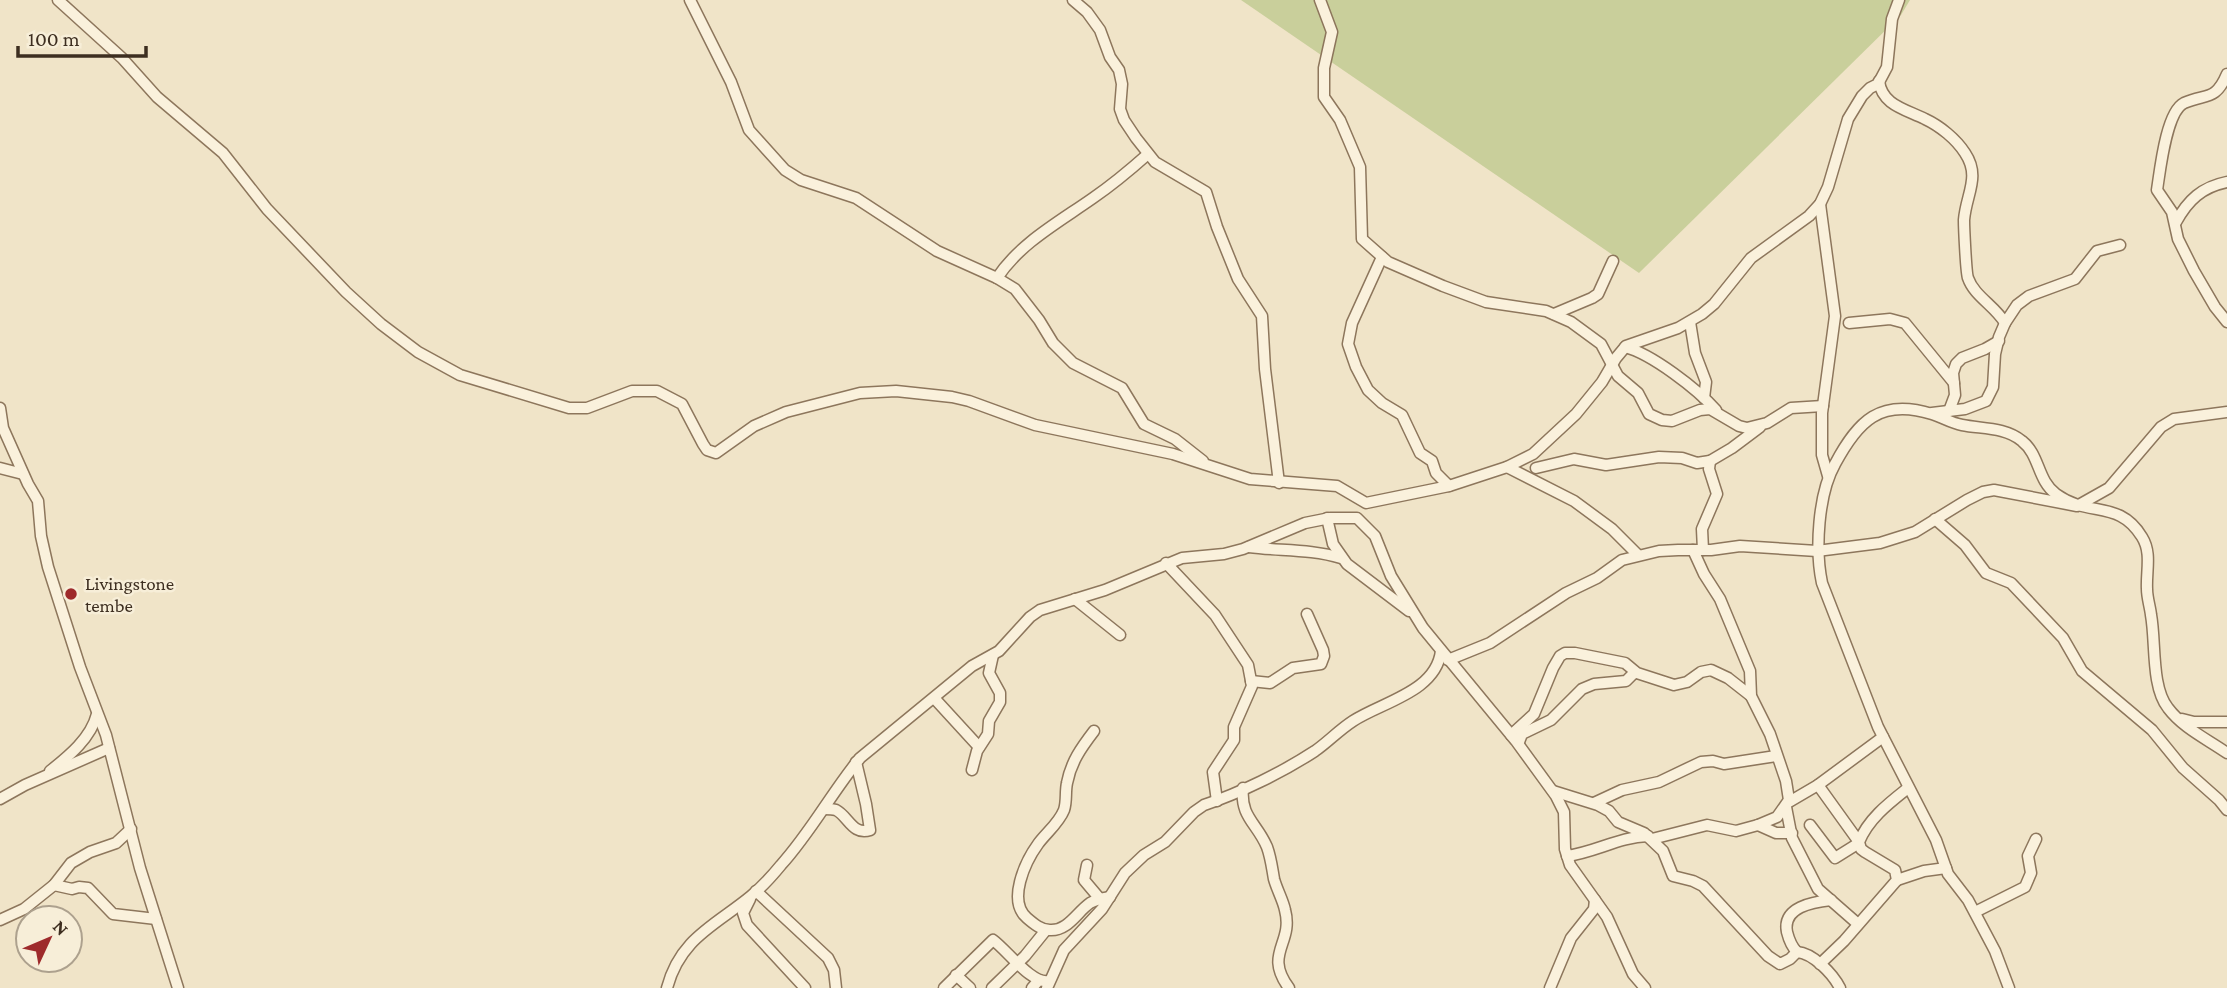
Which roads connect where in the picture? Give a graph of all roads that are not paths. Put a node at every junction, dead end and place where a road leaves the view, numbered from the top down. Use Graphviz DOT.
graph roads {
  1 [pos="58,0"];
  2 [pos="690,0"];
  3 [pos="1073,0"];
  4 [pos="1320,0"];
  5 [pos="1899,0"];
  6 [pos="2227,75"];
  7 [pos="1879,81"];
  8 [pos="1148,154"];
  9 [pos="2227,182"];
  10 [pos="1820,204"];
  11 [pos="2176,222"];
  12 [pos="2120,244"];
  13 [pos="1382,257"];
  14 [pos="1613,261"];
  15 [pos="997,278"];
  16 [pos="1554,314"];
  17 [pos="1690,322"];
  18 [pos="2227,322"];
  19 [pos="1849,323"];
  20 [pos="2005,323"];
  21 [pos="1998,341"];
  22 [pos="1625,347"];
  23 [pos="1613,364"];
  24 [pos="1954,383"];
  25 [pos="1704,398"];
  26 [pos="1823,406"];
  27 [pos="0,408"];
  28 [pos="1949,411"];
  29 [pos="1719,412"];
  30 [pos="2227,412"];
  31 [pos="1930,414"];
  32 [pos="1766,423"];
  33 [pos="1542,447"];
  34 [pos="1710,461"];
  35 [pos="1209,465"];
  36 [pos="1507,467"];
  37 [pos="0,468"];
  38 [pos="1536,468"];
  39 [pos="23,474"];
  40 [pos="1828,476"];
  41 [pos="1537,482"];
  42 [pos="1279,483"];
  43 [pos="1449,486"];
  44 [pos="2077,506"];
  45 [pos="1327,518"];
  46 [pos="1935,519"];
  47 [pos="1248,547"];
  48 [pos="1698,550"];
  49 [pos="1818,551"];
  50 [pos="1639,555"];
  51 [pos="1342,558"];
  52 [pos="1166,563"];
  53 [pos="1075,599"];
  54 [pos="1307,614"];
  55 [pos="1415,616"];
  56 [pos="1120,635"];
  57 [pos="1441,651"];
  58 [pos="993,655"];
  59 [pos="1448,660"];
  60 [pos="1635,672"];
  61 [pos="1251,681"];
  62 [pos="1751,696"];
  63 [pos="935,698"];
  64 [pos="97,714"];
  65 [pos="2176,718"];
  66 [pos="2227,722"];
  67 [pos="1094,731"];
  68 [pos="1511,735"];
  69 [pos="1883,737"];
  70 [pos="1519,746"];
  71 [pos="979,747"];
  72 [pos="109,748"];
  73 [pos="2227,753"];
  74 [pos="1776,756"];
  75 [pos="856,762"];
  76 [pos="972,770"];
  77 [pos="42,778"];
  78 [pos="1818,785"];
  79 [pos="1243,788"];
  80 [pos="1908,788"];
  81 [pos="1552,791"];
  82 [pos="0,799"];
  83 [pos="1217,801"];
  84 [pos="1594,803"];
  85 [pos="1787,805"];
  86 [pos="824,809"];
  87 [pos="2227,810"];
  88 [pos="1758,825"];
  89 [pos="1810,825"];
  90 [pos="131,830"];
  91 [pos="1791,833"];
  92 [pos="1650,838"];
  93 [pos="2036,839"];
  94 [pos="1859,842"];
  95 [pos="1567,856"];
  96 [pos="1087,865"];
  97 [pos="1946,869"];
  98 [pos="1897,880"];
  99 [pos="54,885"];
  100 [pos="754,893"];
  101 [pos="1105,898"];
  102 [pos="1595,898"];
  103 [pos="1831,900"];
  104 [pos="1975,912"];
  105 [pos="156,919"];
  106 [pos="0,920"];
  107 [pos="1858,924"];
  108 [pos="1046,930"];
  109 [pos="1797,952"];
  110 [pos="1018,964"];
  111 [pos="1820,964"];
  112 [pos="1633,974"];
  113 [pos="956,975"];
  114 [pos="1042,984"];
  115 [pos="178,988"];
  116 [pos="667,988"];
  117 [pos="805,988"];
  118 [pos="836,988"];
  119 [pos="944,988"];
  120 [pos="970,988"];
  121 [pos="992,988"];
  122 [pos="1289,988"];
  123 [pos="1549,988"];
  124 [pos="1634,988"];
  125 [pos="1645,988"];
  126 [pos="1840,988"];
  127 [pos="2009,988"];
  1 -- 35 [label="street"];
  2 -- 15 [label="street"];
  3 -- 8 [label="street"];
  4 -- 13 [label="street"];
  5 -- 7 [label="street"];
  6 -- 11 [label="street"];
  7 -- 10 [label="street"];
  7 -- 20 [label="street"];
  8 -- 15 [label="street"];
  8 -- 42 [label="street"];
  9 -- 11 [label="street"];
  10 -- 17 [label="street"];
  10 -- 26 [label="street"];
  11 -- 18 [label="street"];
  12 -- 20 [label="street"];
  13 -- 16 [label="street"];
  13 -- 43 [label="street"];
  14 -- 16 [label="street"];
  15 -- 35 [label="street"];
  16 -- 23 [label="street"];
  17 -- 22 [label="street"];
  17 -- 25 [label="street"];
  19 -- 24 [label="street"];
  20 -- 21 [label="street"];
  21 -- 24 [label="street"];
  21 -- 28 [label="street"];
  22 -- 23 [label="street"];
  22 -- 25 [label="street"];
  23 -- 29 [label="street"];
  23 -- 33 [label="street"];
  24 -- 28 [label="street"];
  25 -- 29 [label="street"];
  26 -- 32 [label="street"];
  26 -- 40 [label="street"];
  27 -- 39 [label="street"];
  28 -- 31 [label="street"];
  29 -- 32 [label="street"];
  30 -- 44 [label="street"];
  31 -- 40 [label="street"];
  31 -- 44 [label="street"];
  32 -- 34 [label="street"];
  33 -- 36 [label="street"];
  33 -- 38 [label="street"];
  34 -- 38 [label="street"];
  34 -- 48 [label="street"];
  35 -- 42 [label="street"];
  36 -- 41 [label="street"];
  36 -- 43 [label="street"];
  37 -- 39 [label="street"];
  38 -- 41 [label="street"];
  39 -- 64 [label="street"];
  40 -- 49 [label="street"];
  41 -- 50 [label="street"];
  42 -- 43 [label="street"];
  44 -- 46 [label="street"];
  44 -- 65 [label="street"];
  45 -- 47 [label="street"];
  45 -- 51 [label="street"];
  45 -- 55 [label="street"];
  46 -- 49 [label="street"];
  46 -- 87 [label="street"];
  47 -- 51 [label="street"];
  47 -- 52 [label="street"];
  48 -- 49 [label="street"];
  48 -- 50 [label="street"];
  48 -- 62 [label="street"];
  49 -- 69 [label="street"];
  50 -- 59 [label="street"];
  51 -- 55 [label="street"];
  52 -- 53 [label="street"];
  52 -- 61 [label="street"];
  53 -- 56 [label="street"];
  53 -- 58 [label="street"];
  54 -- 61 [label="street"];
  55 -- 57 [label="street"];
  57 -- 59 [label="street"];
  57 -- 79 [label="street"];
  58 -- 63 [label="street"];
  58 -- 71 [label="street"];
  59 -- 68 [label="street"];
  60 -- 62 [label="street"];
  60 -- 68 [label="street"];
  60 -- 70 [label="street"];
  61 -- 83 [label="street"];
  62 -- 74 [label="street"];
  63 -- 71 [label="street"];
  63 -- 75 [label="street"];
  64 -- 72 [label="street"];
  64 -- 77 [label="street"];
  65 -- 66 [label="street"];
  65 -- 73 [label="street"];
  67 -- 108 [label="street"];
  68 -- 70 [label="street"];
  69 -- 78 [label="street"];
  69 -- 80 [label="street"];
  70 -- 81 [label="street"];
  71 -- 76 [label="street"];
  72 -- 77 [label="street"];
  72 -- 90 [label="street"];
  74 -- 84 [label="street"];
  74 -- 85 [label="street"];
  75 -- 86 [label="street"];
  75 -- 86 [label="street"];
  77 -- 82 [label="street"];
  78 -- 85 [label="street"];
  78 -- 94 [label="street"];
  79 -- 83 [label="street"];
  79 -- 122 [label="street"];
  80 -- 94 [label="street"];
  80 -- 97 [label="street"];
  81 -- 84 [label="street"];
  81 -- 95 [label="street"];
  83 -- 101 [label="street"];
  84 -- 92 [label="street"];
  85 -- 88 [label="street"];
  85 -- 91 [label="street"];
  86 -- 100 [label="street"];
  88 -- 91 [label="street"];
  88 -- 92 [label="street"];
  89 -- 94 [label="street"];
  90 -- 99 [label="street"];
  90 -- 105 [label="street"];
  91 -- 103 [label="street"];
  92 -- 95 [label="street"];
  92 -- 109 [label="street"];
  93 -- 104 [label="street"];
  94 -- 98 [label="street"];
  95 -- 102 [label="street"];
  96 -- 101 [label="street"];
  97 -- 98 [label="street"];
  97 -- 104 [label="street"];
  98 -- 107 [label="street"];
  99 -- 105 [label="street"];
  99 -- 106 [label="street"];
  100 -- 116 [label="street"];
  100 -- 117 [label="street"];
  100 -- 118 [label="street"];
  101 -- 108 [label="street"];
  101 -- 114 [label="street"];
  102 -- 112 [label="street"];
  102 -- 123 [label="street"];
  103 -- 107 [label="street"];
  103 -- 109 [label="street"];
  104 -- 127 [label="street"];
  105 -- 115 [label="street"];
  107 -- 111 [label="street"];
  108 -- 110 [label="street"];
  109 -- 111 [label="street"];
  110 -- 113 [label="street"];
  110 -- 114 [label="street"];
  110 -- 121 [label="street"];
  111 -- 126 [label="street"];
  112 -- 124 [label="street"];
  112 -- 125 [label="street"];
  113 -- 119 [label="street"];
  113 -- 120 [label="street"];
}
